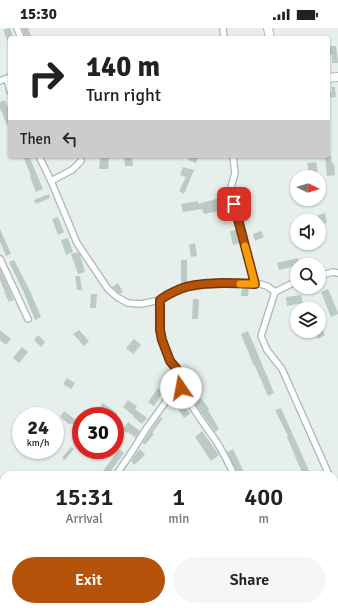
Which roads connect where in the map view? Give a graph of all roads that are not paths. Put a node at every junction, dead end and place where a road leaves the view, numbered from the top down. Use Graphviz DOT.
graph roads {
  1 [pos="8,78"];
  2 [pos="0,81"];
  3 [pos="40,158"];
  4 [pos="233,158"];
  5 [pos="81,161"];
  6 [pos="51,181"];
  7 [pos="0,258"];
  8 [pos="338,273"];
  9 [pos="326,274"];
  10 [pos="255,284"];
  11 [pos="290,284"];
  12 [pos="275,292"];
  13 [pos="160,300"];
  14 [pos="28,319"];
  15 [pos="181,388"];
  16 [pos="119,471"];
  17 [pos="232,471"];
  18 [pos="327,471"];
  1 -- 2 [label="street"];
  3 -- 6 [label="street"];
  4 -- 10 [label="street"];
  5 -- 6 [label="street"];
  6 -- 13 [label="street"];
  7 -- 14 [label="street"];
  8 -- 9 [label="street"];
  10 -- 12 [label="street"];
  10 -- 13 [label="street"];
  11 -- 12 [label="street"];
  12 -- 18 [label="street"];
  13 -- 15 [label="street"];
  15 -- 16 [label="street"];
  15 -- 17 [label="street"];
}
